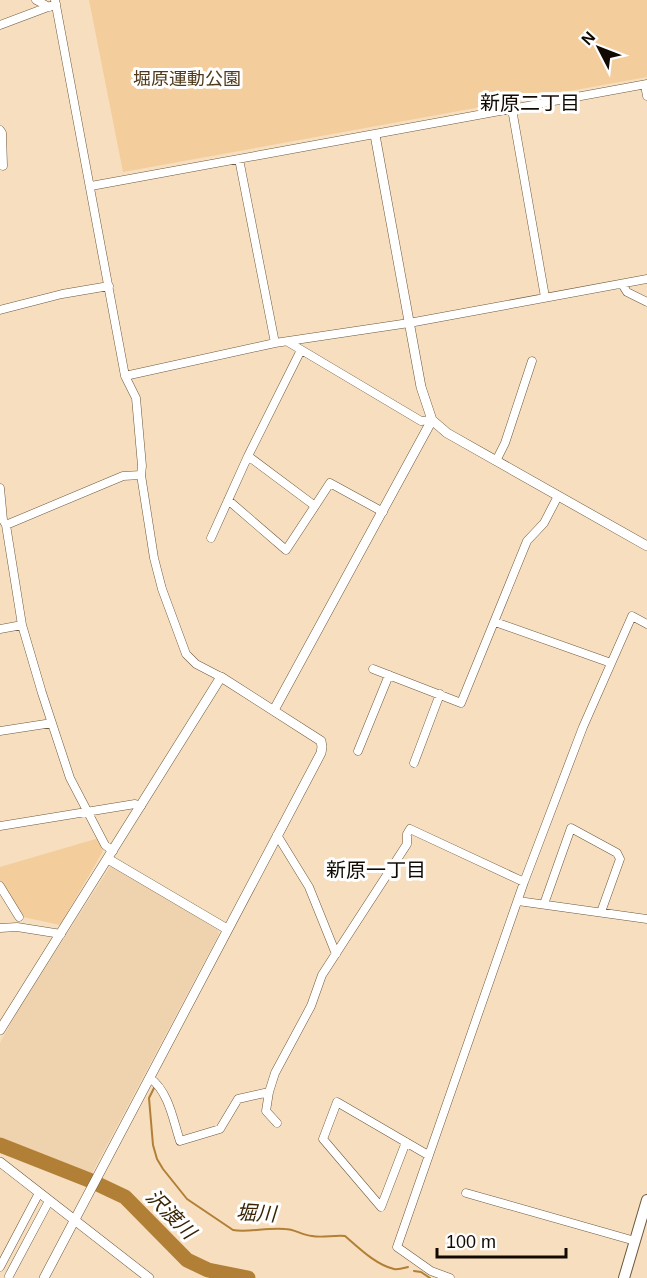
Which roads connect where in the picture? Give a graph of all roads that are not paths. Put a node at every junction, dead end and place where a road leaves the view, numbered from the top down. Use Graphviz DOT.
graph roads {
  1 [pos="36,0"];
  2 [pos="53,4"];
  3 [pos="0,26"];
  4 [pos="646,85"];
  5 [pos="647,96"];
  6 [pos="512,109"];
  7 [pos="0,130"];
  8 [pos="375,135"];
  9 [pos="239,159"];
  10 [pos="3,166"];
  11 [pos="90,186"];
  12 [pos="647,279"];
  13 [pos="622,284"];
  14 [pos="108,286"];
  15 [pos="545,297"];
  16 [pos="647,302"];
  17 [pos="0,310"];
  18 [pos="409,323"];
  19 [pos="288,342"];
  20 [pos="275,343"];
  21 [pos="301,350"];
  22 [pos="532,361"];
  23 [pos="125,376"];
  24 [pos="432,420"];
  25 [pos="248,456"];
  26 [pos="496,461"];
  27 [pos="141,475"];
  28 [pos="0,488"];
  29 [pos="558,496"];
  30 [pos="228,501"];
  31 [pos="315,506"];
  32 [pos="383,512"];
  33 [pos="6,525"];
  34 [pos="211,538"];
  35 [pos="647,546"];
  36 [pos="9,547"];
  37 [pos="0,549"];
  38 [pos="495,622"];
  39 [pos="647,624"];
  40 [pos="22,625"];
  41 [pos="0,629"];
  42 [pos="611,663"];
  43 [pos="373,669"];
  44 [pos="389,675"];
  45 [pos="220,676"];
  46 [pos="440,694"];
  47 [pos="274,710"];
  48 [pos="52,723"];
  49 [pos="0,731"];
  50 [pos="358,751"];
  51 [pos="414,763"];
  52 [pos="141,806"];
  53 [pos="89,811"];
  54 [pos="0,816"];
  55 [pos="3,826"];
  56 [pos="277,835"];
  57 [pos="110,855"];
  58 [pos="524,882"];
  59 [pos="0,886"];
  60 [pos="518,901"];
  61 [pos="543,904"];
  62 [pos="601,912"];
  63 [pos="19,917"];
  64 [pos="647,919"];
  65 [pos="0,928"];
  66 [pos="227,929"];
  67 [pos="61,934"];
  68 [pos="336,954"];
  69 [pos="0,1030"];
  70 [pos="150,1078"];
  71 [pos="269,1092"];
  72 [pos="278,1123"];
  73 [pos="406,1142"];
  74 [pos="429,1155"];
  75 [pos="0,1162"];
  76 [pos="39,1193"];
  77 [pos="466,1193"];
  78 [pos="647,1200"];
  79 [pos="49,1201"];
  80 [pos="74,1221"];
  81 [pos="635,1241"];
  82 [pos="0,1269"];
  83 [pos="48,1276"];
  84 [pos="11,1277"];
  85 [pos="149,1278"];
  86 [pos="450,1278"];
  87 [pos="624,1278"];
  1 -- 2 [label="street"];
  2 -- 3 [label="street"];
  2 -- 11 [label="street"];
  4 -- 5 [label="street"];
  4 -- 6 [label="street"];
  6 -- 8 [label="street"];
  6 -- 15 [label="street"];
  7 -- 10 [label="street"];
  8 -- 9 [label="street"];
  8 -- 18 [label="street"];
  9 -- 11 [label="street"];
  9 -- 20 [label="street"];
  11 -- 14 [label="street"];
  12 -- 13 [label="street"];
  13 -- 15 [label="street"];
  13 -- 16 [label="street"];
  14 -- 17 [label="street"];
  14 -- 23 [label="street"];
  15 -- 18 [label="street"];
  18 -- 19 [label="street"];
  18 -- 24 [label="street"];
  19 -- 20 [label="street"];
  19 -- 21 [label="street"];
  20 -- 23 [label="street"];
  21 -- 24 [label="street"];
  21 -- 25 [label="street"];
  22 -- 26 [label="street"];
  23 -- 27 [label="street"];
  24 -- 26 [label="street"];
  24 -- 32 [label="street"];
  25 -- 30 [label="street"];
  25 -- 31 [label="street"];
  26 -- 29 [label="street"];
  27 -- 33 [label="street"];
  27 -- 45 [label="street"];
  28 -- 33 [label="street"];
  29 -- 35 [label="street"];
  29 -- 38 [label="street"];
  30 -- 31 [label="street"];
  30 -- 34 [label="street"];
  31 -- 32 [label="street"];
  32 -- 47 [label="street"];
  33 -- 36 [label="street"];
  36 -- 37 [label="street"];
  36 -- 40 [label="street"];
  38 -- 42 [label="street"];
  38 -- 46 [label="street"];
  39 -- 42 [label="street"];
  40 -- 41 [label="street"];
  40 -- 48 [label="street"];
  42 -- 58 [label="street"];
  43 -- 44 [label="street"];
  44 -- 46 [label="street"];
  44 -- 50 [label="street"];
  45 -- 47 [label="street"];
  45 -- 52 [label="street"];
  46 -- 51 [label="street"];
  47 -- 56 [label="street"];
  48 -- 49 [label="street"];
  48 -- 53 [label="street"];
  52 -- 53 [label="street"];
  52 -- 57 [label="street"];
  53 -- 55 [label="street"];
  53 -- 57 [label="street"];
  54 -- 55 [label="street"];
  56 -- 66 [label="street"];
  56 -- 68 [label="street"];
  57 -- 66 [label="street"];
  57 -- 67 [label="street"];
  58 -- 60 [label="street"];
  58 -- 68 [label="street"];
  59 -- 63 [label="street"];
  60 -- 61 [label="street"];
  60 -- 74 [label="street"];
  61 -- 62 [label="street"];
  61 -- 62 [label="street"];
  62 -- 64 [label="street"];
  65 -- 67 [label="street"];
  66 -- 70 [label="street"];
  67 -- 69 [label="street"];
  68 -- 71 [label="street"];
  70 -- 71 [label="street"];
  70 -- 80 [label="street"];
  71 -- 72 [label="street"];
  73 -- 73 [label="street"];
  73 -- 74 [label="street"];
  74 -- 86 [label="street"];
  75 -- 76 [label="street"];
  76 -- 79 [label="street"];
  76 -- 82 [label="street"];
  77 -- 81 [label="street"];
  78 -- 81 [label="main road"];
  79 -- 80 [label="street"];
  79 -- 84 [label="street"];
  80 -- 83 [label="street"];
  80 -- 85 [label="street"];
  81 -- 87 [label="main road"];
  82 -- 84 [label="street"];
}
